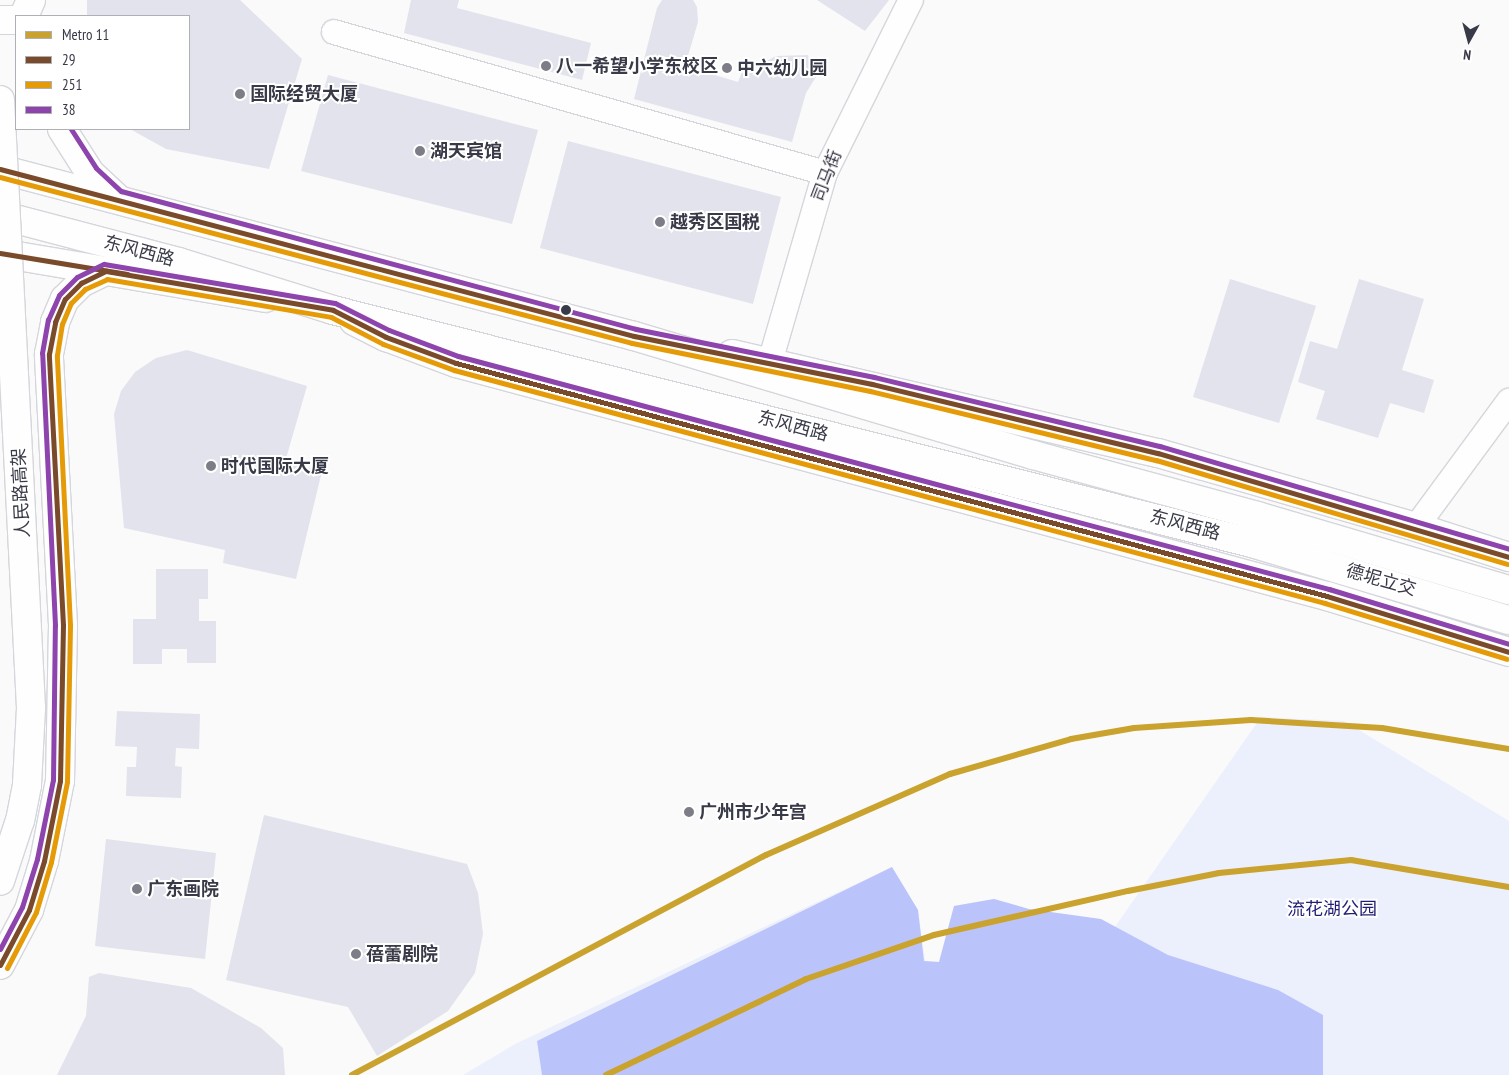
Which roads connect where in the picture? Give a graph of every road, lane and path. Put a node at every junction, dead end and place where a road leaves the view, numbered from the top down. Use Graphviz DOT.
graph roads {
  1 [pos="18,0"];
  2 [pos="31,0"];
  3 [pos="911,0"];
  4 [pos="23,15"];
  5 [pos="24,15"];
  6 [pos="0,20"];
  7 [pos="15,20"];
  8 [pos="334,32"];
  9 [pos="0,100"];
  10 [pos="63,130"];
  11 [pos="0,169"];
  12 [pos="825,173"];
  13 [pos="117,198"];
  14 [pos="0,216"];
  15 [pos="0,253"];
  16 [pos="106,271"];
  17 [pos="333,310"];
  18 [pos="634,336"];
  19 [pos="770,362"];
  20 [pos="0,393"];
  21 [pos="1509,401"];
  22 [pos="51,437"];
  23 [pos="1257,516"];
  24 [pos="1416,527"];
  25 [pos="1252,543"];
  26 [pos="1509,557"];
  27 [pos="1509,590"];
  28 [pos="1509,620"];
  29 [pos="1509,652"];
  30 [pos="0,881"];
  31 [pos="0,965"];
  1 -- 4 [label="main road"];
  2 -- 5 [label="main road"];
  3 -- 12 [label="street, 司马街"];
  6 -- 7 [label="main road"];
  8 -- 12 [label="street"];
  9 -- 30 [label="main road, 人民路高架, bridge"];
  10 -- 13 [label="main road"];
  11 -- 13 [label="main road, 东风西路"];
  12 -- 19 [label="street, 司马街"];
  13 -- 18 [label="main road, 东风西路"];
  14 -- 17 [label="main road, 东风西路"];
  15 -- 16 [label="main road"];
  16 -- 17 [label="main road"];
  16 -- 22 [label="main road"];
  17 -- 25 [label="main road, 东风西路"];
  17 -- 29 [label="main road, 东风西路"];
  18 -- 19 [label="main road, 东风西路"];
  18 -- 23 [label="main road, 东风西路"];
  19 -- 24 [label="main road, 东风西路"];
  20 -- 22 [label="main road"];
  21 -- 24 [label="street"];
  22 -- 31 [label="main road"];
  23 -- 27 [label="main road, 德坭立交"];
  24 -- 26 [label="main road, 东风西路"];
  25 -- 28 [label="main road, 德坭立交"];
}
